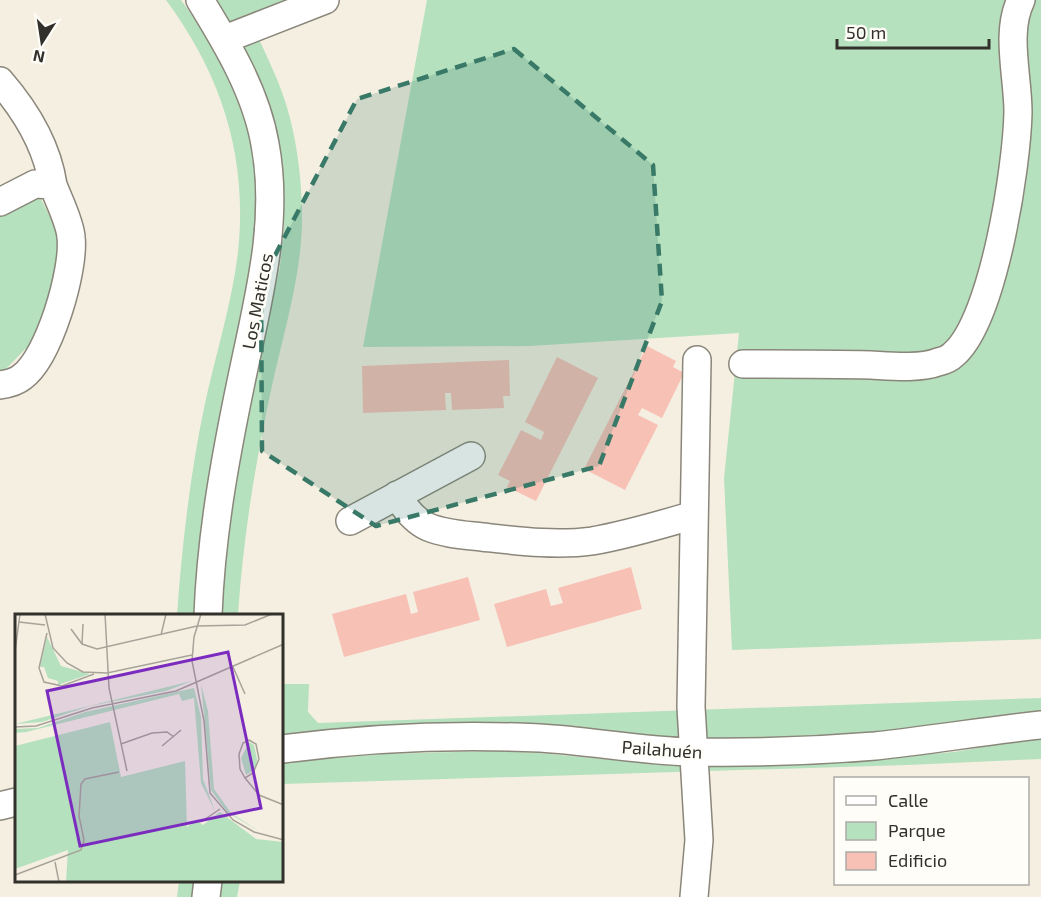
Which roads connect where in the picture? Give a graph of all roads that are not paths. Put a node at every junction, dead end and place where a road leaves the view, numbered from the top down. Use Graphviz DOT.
graph roads {
  1 [pos="200,0"];
  2 [pos="325,0"];
  3 [pos="1021,0"];
  4 [pos="225,39"];
  5 [pos="0,81"];
  6 [pos="53,184"];
  7 [pos="0,202"];
  8 [pos="697,360"];
  9 [pos="743,364"];
  10 [pos="0,385"];
  11 [pos="471,456"];
  12 [pos="397,495"];
  13 [pos="694,515"];
  14 [pos="350,521"];
  15 [pos="208,614"];
  16 [pos="1041,725"];
  17 [pos="284,749"];
  18 [pos="692,752"];
  19 [pos="15,802"];
  20 [pos="0,806"];
  21 [pos="208,882"];
  22 [pos="206,897"];
  23 [pos="694,897"];
  1 -- 4 [label="street, Los Maticos"];
  2 -- 4 [label="street"];
  3 -- 9 [label="street"];
  4 -- 15 [label="street, Los Maticos"];
  5 -- 6 [label="street"];
  6 -- 7 [label="street"];
  6 -- 10 [label="street"];
  8 -- 13 [label="street"];
  11 -- 12 [label="street"];
  12 -- 13 [label="street"];
  12 -- 14 [label="street"];
  13 -- 18 [label="street"];
  16 -- 18 [label="street, Pailahuén"];
  17 -- 18 [label="street, Pailahuén"];
  18 -- 23 [label="street"];
  19 -- 20 [label="street"];
  21 -- 22 [label="street"];
}
